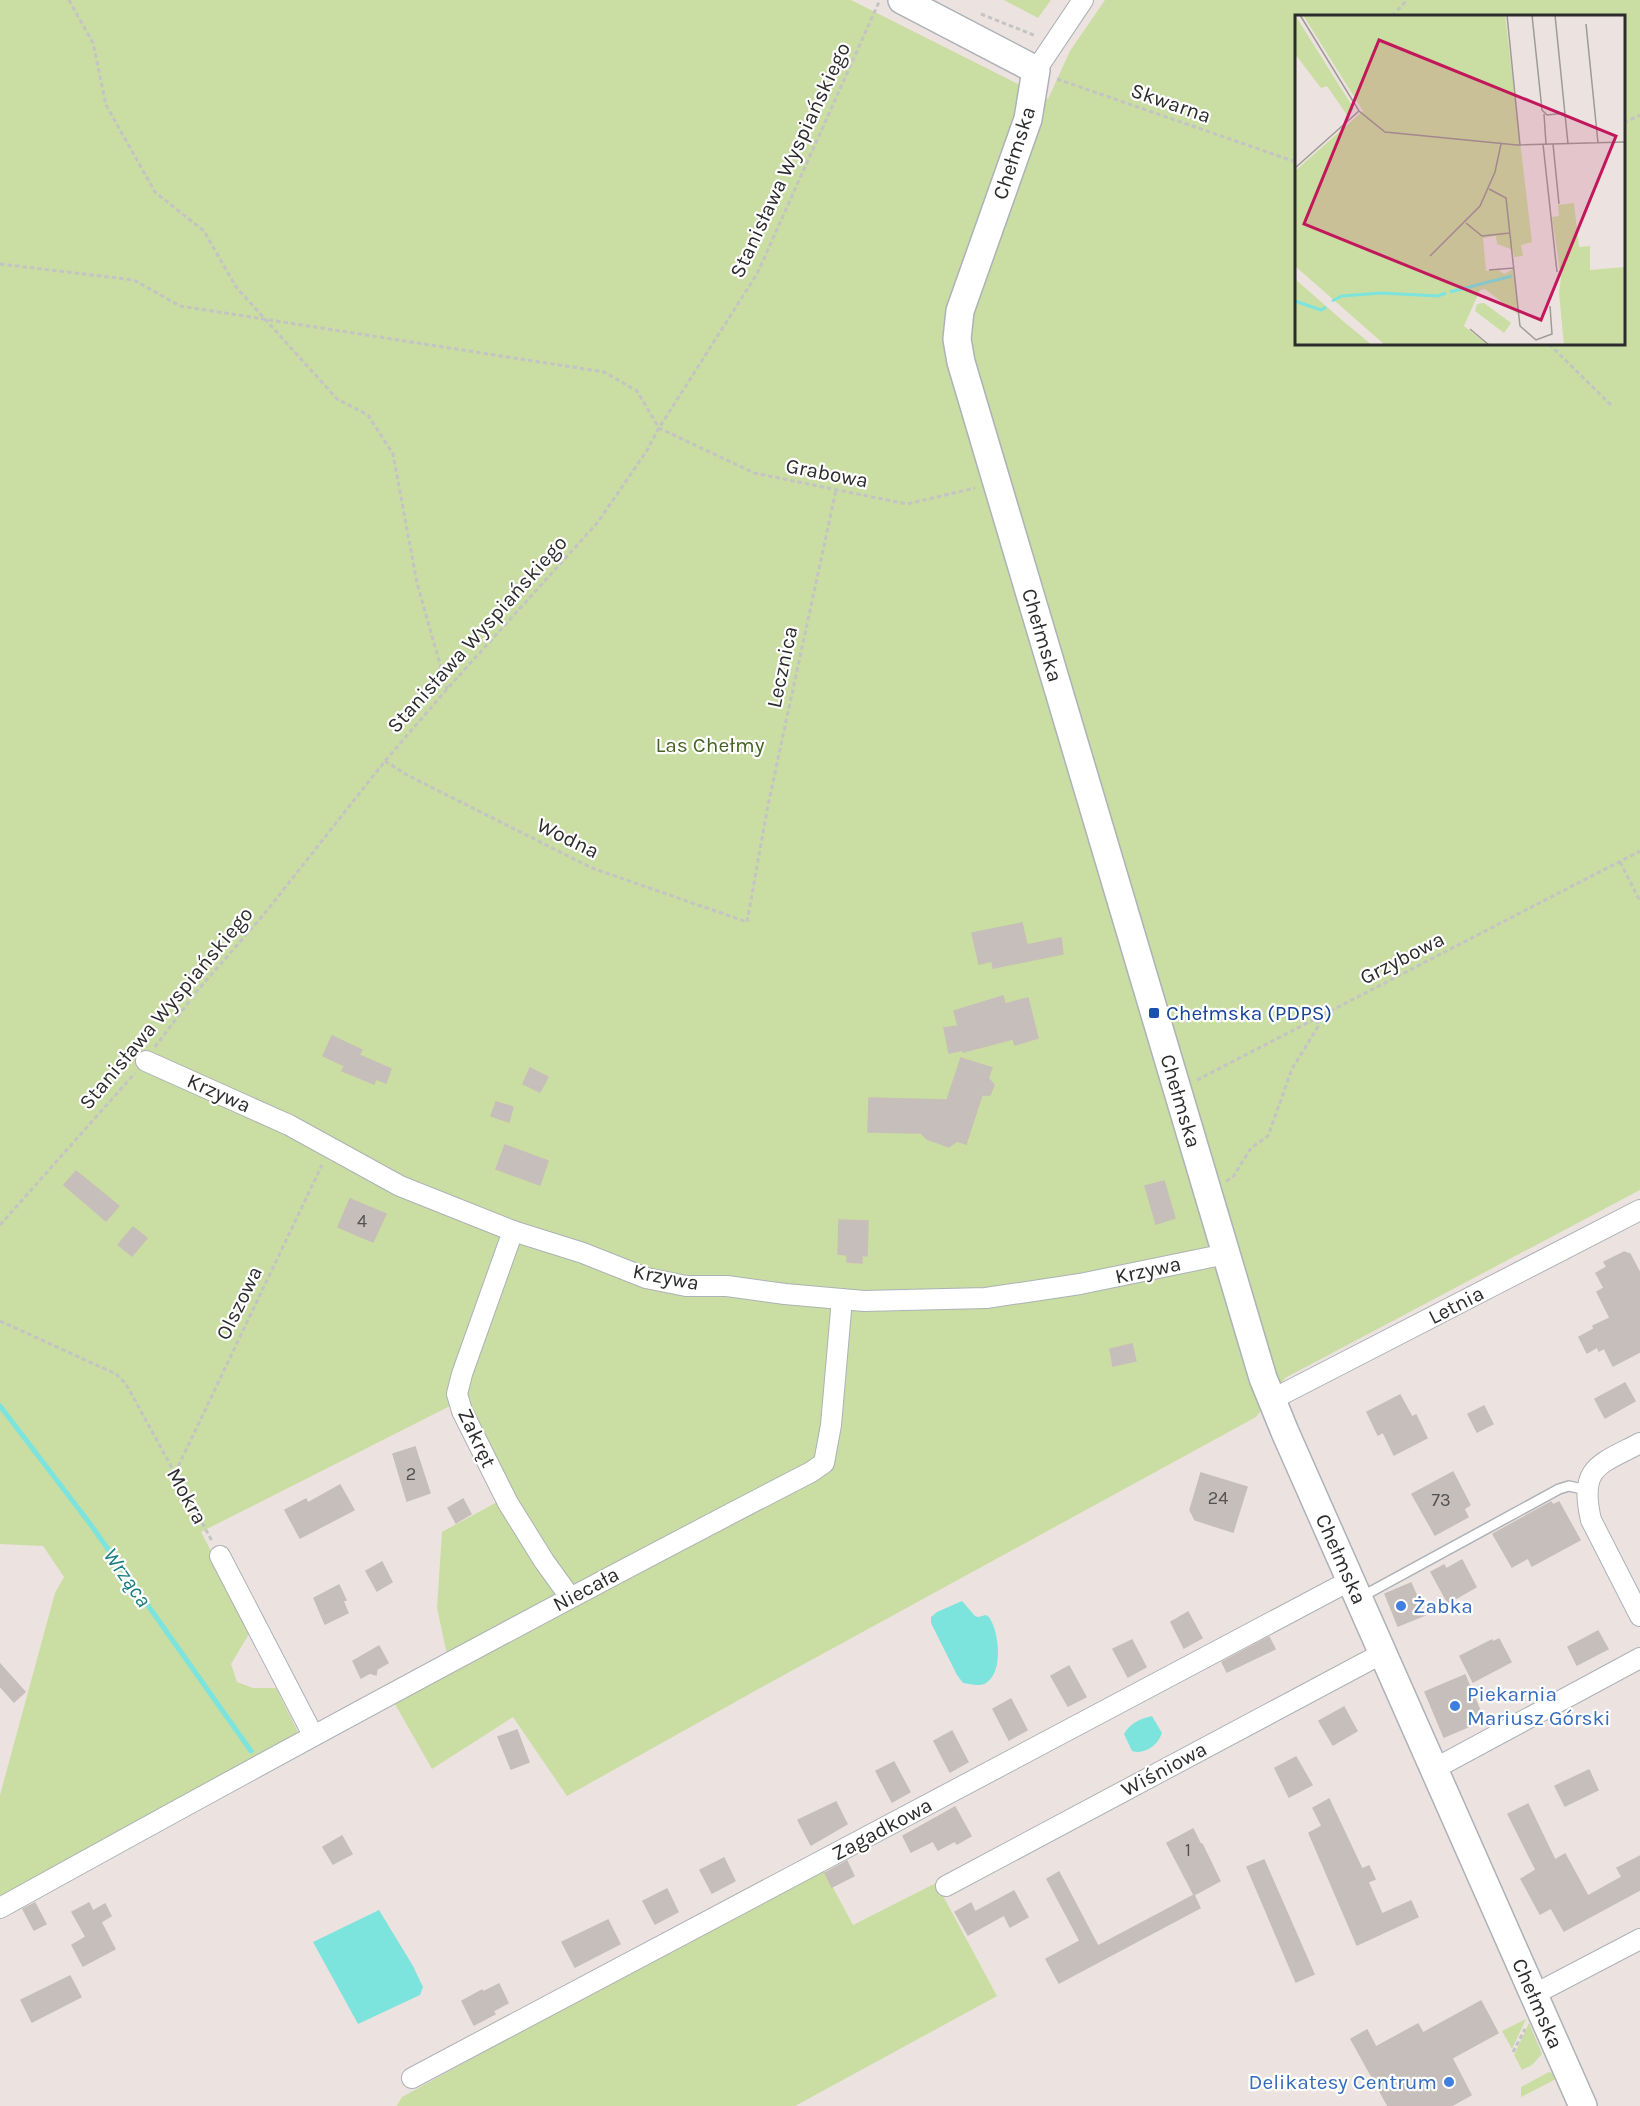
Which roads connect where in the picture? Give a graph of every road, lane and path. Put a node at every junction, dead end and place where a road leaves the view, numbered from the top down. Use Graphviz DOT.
graph roads {
  1 [pos="69,0"];
  2 [pos="880,0"];
  3 [pos="902,0"];
  4 [pos="1083,0"];
  5 [pos="1407,0"];
  6 [pos="979,13"];
  7 [pos="1393,15"];
  8 [pos="1054,43"];
  9 [pos="1036,70"];
  10 [pos="1640,114"];
  11 [pos="1625,122"];
  12 [pos="1295,160"];
  13 [pos="0,264"];
  14 [pos="267,320"];
  15 [pos="1551,345"];
  16 [pos="1612,406"];
  17 [pos="659,428"];
  18 [pos="997,482"];
  19 [pos="836,490"];
  20 [pos="447,689"];
  21 [pos="385,761"];
  22 [pos="1640,851"];
  23 [pos="1620,862"];
  24 [pos="1640,901"];
  25 [pos="747,922"];
  26 [pos="1316,1019"];
  27 [pos="146,1061"];
  28 [pos="1177,1091"];
  29 [pos="331,1147"];
  30 [pos="1219,1189"];
  31 [pos="1640,1210"];
  32 [pos="0,1225"];
  33 [pos="513,1231"];
  34 [pos="1226,1254"];
  35 [pos="842,1299"];
  36 [pos="0,1321"];
  37 [pos="1271,1400"];
  38 [pos="1640,1443"];
  39 [pos="175,1473"];
  40 [pos="1587,1490"];
  41 [pos="220,1556"];
  42 [pos="1355,1589"];
  43 [pos="570,1597"];
  44 [pos="1640,1617"];
  45 [pos="1383,1653"];
  46 [pos="1640,1658"];
  47 [pos="314,1735"];
  48 [pos="1434,1769"];
  49 [pos="946,1886"];
  50 [pos="0,1908"];
  51 [pos="1640,1939"];
  52 [pos="1533,1995"];
  53 [pos="1527,2025"];
  54 [pos="1513,2052"];
  55 [pos="412,2078"];
  56 [pos="1583,2106"];
  1 -- 14 [label="path"];
  2 -- 17 [label="path, Stanisława Wyspiańskiego"];
  3 -- 9 [label="street"];
  4 -- 8 [label="street"];
  5 -- 7 [label="path"];
  6 -- 8 [label="path"];
  8 -- 9 [label="street"];
  9 -- 12 [label="path, Skwarna"];
  9 -- 18 [label="street, Chełmska"];
  10 -- 11 [label="path"];
  13 -- 14 [label="path"];
  14 -- 17 [label="path"];
  14 -- 20 [label="path"];
  15 -- 16 [label="path"];
  17 -- 19 [label="path, Grabowa"];
  17 -- 20 [label="path, Stanisława Wyspiańskiego"];
  18 -- 19 [label="path, Grabowa"];
  18 -- 28 [label="street, Chełmska"];
  19 -- 25 [label="path, Lecznica"];
  20 -- 21 [label="path, Stanisława Wyspiańskiego"];
  21 -- 25 [label="path, Wodna"];
  21 -- 27 [label="path, Stanisława Wyspiańskiego"];
  22 -- 23 [label="path, Grzybowa"];
  23 -- 24 [label="path"];
  23 -- 26 [label="path, Grzybowa"];
  26 -- 28 [label="path, Grzybowa"];
  26 -- 30 [label="path"];
  27 -- 29 [label="street, Krzywa"];
  27 -- 32 [label="path, Stanisława Wyspiańskiego"];
  28 -- 34 [label="street, Chełmska"];
  29 -- 33 [label="street, Krzywa"];
  29 -- 39 [label="path, Olszowa"];
  31 -- 37 [label="street, Letnia"];
  33 -- 35 [label="street, Krzywa"];
  33 -- 43 [label="street, Zakręt"];
  34 -- 35 [label="street, Krzywa"];
  34 -- 37 [label="street, Chełmska"];
  35 -- 43 [label="street, Niecała"];
  36 -- 39 [label="path, Mokra"];
  37 -- 42 [label="street, Chełmska"];
  38 -- 40 [label="street"];
  39 -- 41 [label="path, Mokra"];
  40 -- 42 [label="lane"];
  40 -- 44 [label="street"];
  41 -- 47 [label="street"];
  42 -- 45 [label="street, Chełmska"];
  42 -- 55 [label="street, Zagadkowa"];
  43 -- 47 [label="street, Niecała"];
  45 -- 48 [label="street, Chełmska"];
  45 -- 49 [label="street, Wiśniowa"];
  46 -- 48 [label="street"];
  47 -- 50 [label="street, Niecała"];
  48 -- 52 [label="street, Chełmska"];
  51 -- 52 [label="street"];
  52 -- 56 [label="street, Chełmska"];
  53 -- 54 [label="path"];
}
